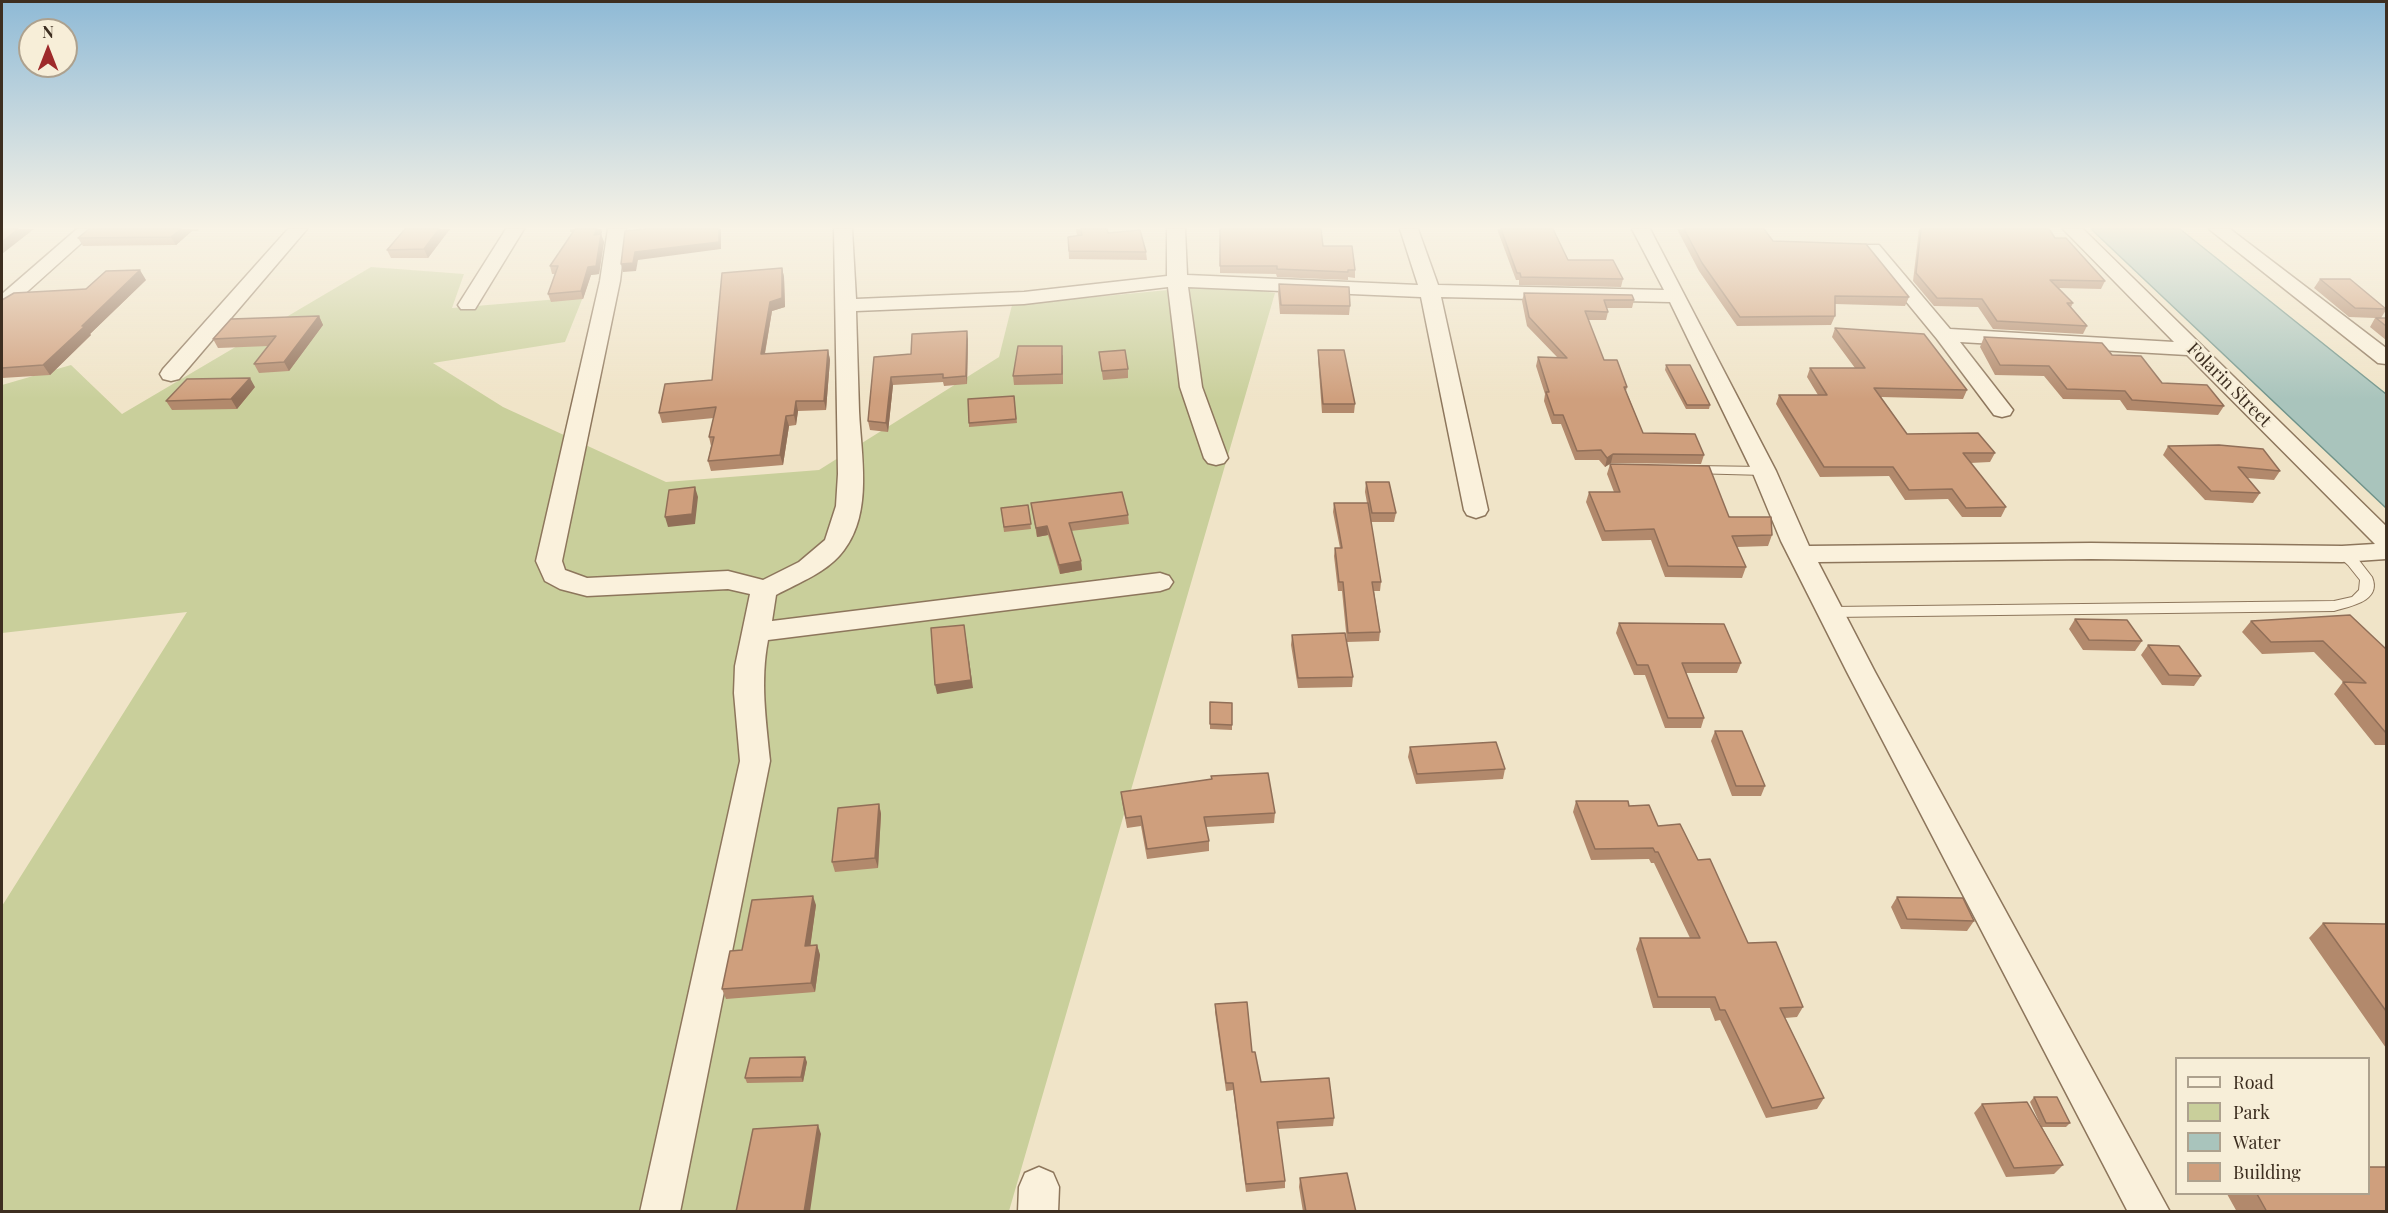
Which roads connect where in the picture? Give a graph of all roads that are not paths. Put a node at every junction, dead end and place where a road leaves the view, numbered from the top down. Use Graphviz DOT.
graph roads {
  1 [pos="23,286"];
  2 [pos="248,286"];
  3 [pos="479,286"];
  4 [pos="609,286"];
  5 [pos="845,286"];
  6 [pos="1121,286"];
  7 [pos="1178,286"];
  8 [pos="1294,286"];
  9 [pos="1428,286"];
  10 [pos="1671,286"];
  11 [pos="1903,286"];
  12 [pos="2130,286"];
  13 [pos="2292,286"];
  14 [pos="1430,291"];
  15 [pos="1677,296"];
  16 [pos="2,304"];
  17 [pos="468,305"];
  18 [pos="846,305"];
  19 [pos="1944,335"];
  20 [pos="2194,349"];
  21 [pos="2386,358"];
  22 [pos="171,374"];
  23 [pos="2002,410"];
  24 [pos="1216,458"];
  25 [pos="1679,470"];
  26 [pos="1764,471"];
  27 [pos="1476,510"];
  28 [pos="2386,540"];
  29 [pos="2386,551"];
  30 [pos="1802,554"];
  31 [pos="2342,554"];
  32 [pos="1160,582"];
  33 [pos="764,590"];
  34 [pos="1832,612"];
  35 [pos="757,632"];
  36 [pos="660,1212"];
  37 [pos="2150,1212"];
  1 -- 16 [label="street"];
  2 -- 22 [label="street"];
  3 -- 17 [label="street"];
  4 -- 33 [label="street"];
  5 -- 18 [label="street"];
  6 -- 18 [label="street"];
  7 -- 24 [label="street"];
  8 -- 14 [label="street"];
  9 -- 14 [label="street"];
  10 -- 15 [label="street"];
  11 -- 19 [label="street"];
  12 -- 20 [label="street, Folarin Street"];
  13 -- 21 [label="street"];
  14 -- 15 [label="street"];
  14 -- 27 [label="street"];
  15 -- 26 [label="street"];
  18 -- 33 [label="street"];
  19 -- 20 [label="street"];
  19 -- 23 [label="street"];
  20 -- 28 [label="street, Folarin Street"];
  25 -- 26 [label="lane"];
  26 -- 30 [label="street"];
  29 -- 31 [label="street"];
  30 -- 31 [label="street"];
  30 -- 34 [label="street"];
  31 -- 34 [label="lane"];
  32 -- 35 [label="street"];
  33 -- 35 [label="street"];
  34 -- 37 [label="street"];
  35 -- 36 [label="street"];
}
